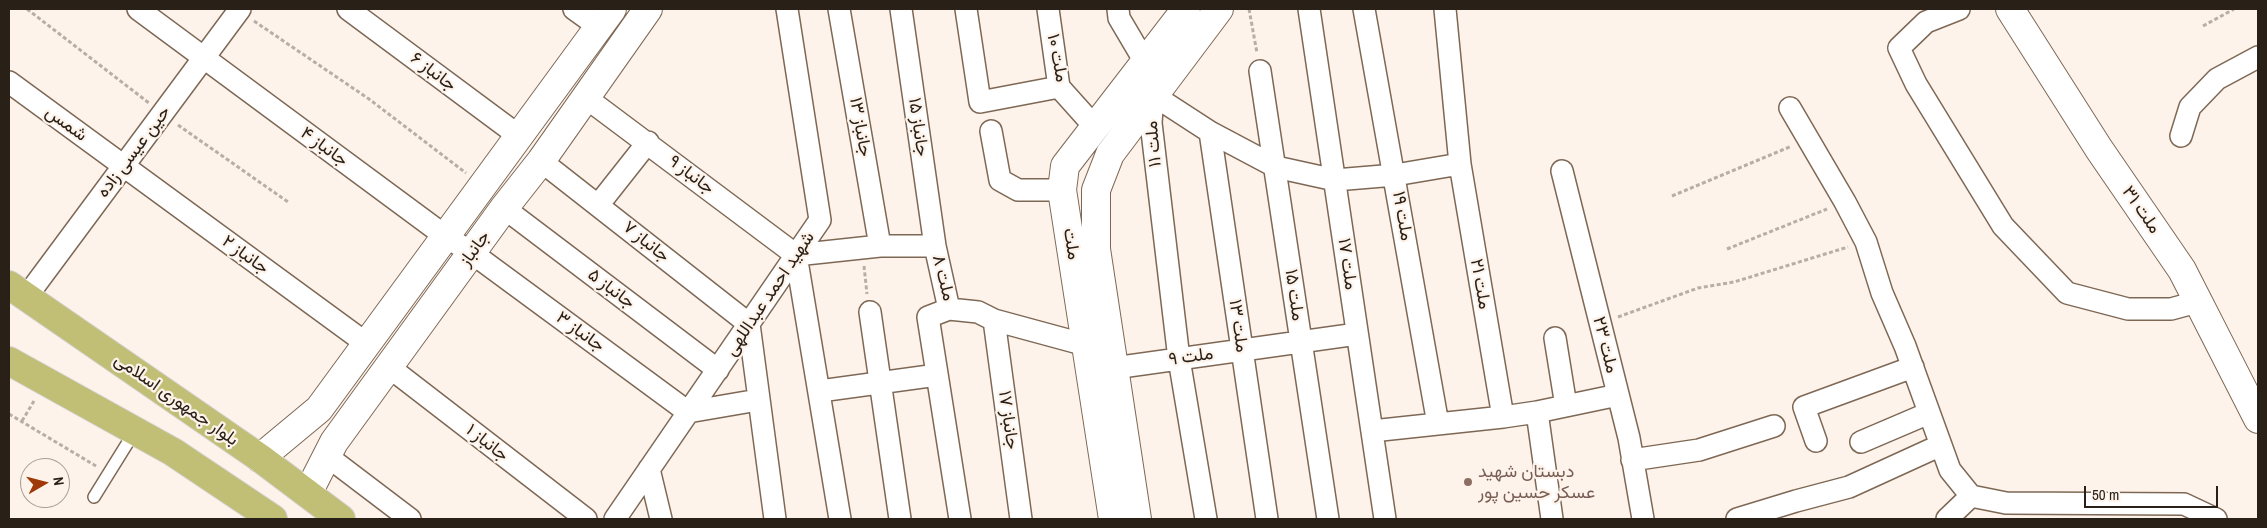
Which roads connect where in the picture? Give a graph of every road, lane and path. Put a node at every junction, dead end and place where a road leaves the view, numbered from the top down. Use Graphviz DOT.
graph roads {
  1 [pos="27,9"];
  2 [pos="138,9"];
  3 [pos="348,9"];
  4 [pos="574,9"];
  5 [pos="648,9"];
  6 [pos="787,9"];
  7 [pos="840,9"];
  8 [pos="901,9"];
  9 [pos="966,9"];
  10 [pos="1048,9"];
  11 [pos="1118,9"];
  12 [pos="1186,9"];
  13 [pos="1219,9"];
  14 [pos="1249,9"];
  15 [pos="1309,9"];
  16 [pos="1364,9"];
  17 [pos="1445,9"];
  18 [pos="1959,9"];
  19 [pos="2010,9"];
  20 [pos="2234,9"];
  21 [pos="240,10"];
  22 [pos="606,18"];
  23 [pos="2203,26"];
  24 [pos="2258,57"];
  25 [pos="204,58"];
  26 [pos="1139,70"];
  27 [pos="1260,71"];
  28 [pos="9,82"];
  29 [pos="1059,87"];
  30 [pos="1153,95"];
  31 [pos="585,97"];
  32 [pos="1790,108"];
  33 [pos="162,114"];
  34 [pos="1094,126"];
  35 [pos="991,131"];
  36 [pos="1210,132"];
  37 [pos="519,136"];
  38 [pos="2181,136"];
  39 [pos="1809,139"];
  40 [pos="648,142"];
  41 [pos="541,161"];
  42 [pos="1460,164"];
  43 [pos="124,166"];
  44 [pos="1276,167"];
  45 [pos="1562,171"];
  46 [pos="1395,174"];
  47 [pos="1334,180"];
  48 [pos="483,186"];
  49 [pos="1062,190"];
  50 [pos="1672,196"];
  51 [pos="288,202"];
  52 [pos="1845,202"];
  53 [pos="598,204"];
  54 [pos="504,208"];
  55 [pos="445,236"];
  56 [pos="1866,242"];
  57 [pos="935,246"];
  58 [pos="871,247"];
  59 [pos="1728,249"];
  60 [pos="472,252"];
  61 [pos="796,255"];
  62 [pos="18,291"];
  63 [pos="2197,302"];
  64 [pos="949,308"];
  65 [pos="870,312"];
  66 [pos="994,320"];
  67 [pos="749,324"];
  68 [pos="1600,324"];
  69 [pos="1357,334"];
  70 [pos="1555,338"];
  71 [pos="1300,342"];
  72 [pos="367,344"];
  73 [pos="1086,345"];
  74 [pos="1242,350"];
  75 [pos="1179,359"];
  76 [pos="9,361"];
  77 [pos="389,367"];
  78 [pos="1913,367"];
  79 [pos="1114,368"];
  80 [pos="718,370"];
  81 [pos="937,375"];
  82 [pos="880,383"];
  83 [pos="820,391"];
  84 [pos="1618,394"];
  85 [pos="758,400"];
  86 [pos="1566,406"];
  87 [pos="688,412"];
  88 [pos="1537,412"];
  89 [pos="1929,413"];
  90 [pos="9,414"];
  91 [pos="1503,417"];
  92 [pos="2258,419"];
  93 [pos="1438,424"];
  94 [pos="1774,426"];
  95 [pos="135,431"];
  96 [pos="1372,431"];
  97 [pos="1816,441"];
  98 [pos="1860,442"];
  99 [pos="1941,445"];
  100 [pos="327,456"];
  101 [pos="260,458"];
  102 [pos="1632,460"];
  103 [pos="649,469"];
  104 [pos="108,474"];
  105 [pos="308,493"];
  106 [pos="1971,496"];
  107 [pos="94,497"];
  108 [pos="2009,511"];
  109 [pos="260,515"];
  110 [pos="341,519"];
  111 [pos="410,519"];
  112 [pos="586,519"];
  113 [pos="615,519"];
  114 [pos="661,519"];
  115 [pos="775,519"];
  116 [pos="840,519"];
  117 [pos="900,519"];
  118 [pos="960,519"];
  119 [pos="1021,519"];
  120 [pos="1113,519"];
  121 [pos="1137,519"];
  122 [pos="1206,519"];
  123 [pos="1267,519"];
  124 [pos="1328,519"];
  125 [pos="1385,519"];
  126 [pos="1552,519"];
  127 [pos="1643,519"];
  128 [pos="1737,519"];
  129 [pos="1947,519"];
  130 [pos="2216,519"];
  1 -- 33 [label="path"];
  2 -- 25 [label="street, جانباز ۴"];
  3 -- 37 [label="street, جانباز ۶"];
  4 -- 22 [label="street"];
  5 -- 31 [label="main road, جانباز"];
  6 -- 61 [label="street, شهید احمد عبداللهی"];
  7 -- 58 [label="street, جانباز ۱۳"];
  8 -- 57 [label="street, جانباز ۱۵"];
  9 -- 29 [label="street"];
  10 -- 29 [label="street, ملت ۱۰"];
  11 -- 26 [label="street"];
  12 -- 26 [label="main road, ملت"];
  13 -- 30 [label="main road, ملت"];
  14 -- 27 [label="path"];
  15 -- 47 [label="street, ملت ۱۷"];
  16 -- 46 [label="street, ملت ۱۹"];
  17 -- 42 [label="street, ملت ۲۱"];
  18 -- 63 [label="street"];
  19 -- 63 [label="main road, ملت ۳۱"];
  20 -- 23 [label="path"];
  21 -- 25 [label="street, حین عیسی زاده"];
  21 -- 48 [label="path"];
  22 -- 37 [label="main road, جانباز"];
  24 -- 38 [label="street"];
  25 -- 33 [label="street, حین عیسی زاده"];
  25 -- 55 [label="street, جانباز ۴"];
  26 -- 30 [label="main road"];
  26 -- 34 [label="main road, ملت"];
  27 -- 44 [label="street, ملت ۱۵"];
  28 -- 43 [label="street, شمس"];
  29 -- 34 [label="street, ملت ۱۰"];
  30 -- 36 [label="street, ملت ۱۱"];
  30 -- 75 [label="street, ملت ۱۱"];
  30 -- 79 [label="main road, ملت"];
  31 -- 40 [label="street, جانباز ۹"];
  31 -- 41 [label="main road, جانباز"];
  32 -- 39 [label="street"];
  33 -- 43 [label="street, حین عیسی زاده"];
  33 -- 51 [label="path"];
  34 -- 49 [label="main road, ملت"];
  35 -- 49 [label="street"];
  36 -- 44 [label="street, ملت ۱۱"];
  36 -- 74 [label="street, ملت ۱۳"];
  37 -- 48 [label="main road, جانباز"];
  39 -- 50 [label="path"];
  39 -- 52 [label="street"];
  40 -- 53 [label="street"];
  40 -- 61 [label="street, جانباز ۹"];
  41 -- 53 [label="street, جانباز ۷"];
  41 -- 54 [label="main road, جانباز"];
  42 -- 46 [label="street, ملت ۱۱"];
  42 -- 91 [label="street, ملت ۲۱"];
  43 -- 62 [label="street, حین عیسی زاده"];
  43 -- 72 [label="street, جانباز ۲"];
  44 -- 47 [label="street, ملت ۱۱"];
  44 -- 71 [label="street, ملت ۱۵"];
  45 -- 68 [label="street, ملت ۲۳"];
  46 -- 47 [label="street, ملت ۱۱"];
  46 -- 93 [label="street, ملت ۱۹"];
  47 -- 69 [label="street, ملت ۱۷"];
  48 -- 55 [label="main road, جانباز"];
  49 -- 73 [label="main road, ملت"];
  52 -- 56 [label="street"];
  52 -- 59 [label="path"];
  53 -- 67 [label="street, جانباز ۷"];
  54 -- 60 [label="main road, جانباز"];
  54 -- 80 [label="street, جانباز ۵"];
  55 -- 60 [label="street, جانباز ۴"];
  55 -- 72 [label="main road, جانباز"];
  56 -- 68 [label="path"];
  56 -- 78 [label="street"];
  57 -- 58 [label="street, ملت ۸"];
  57 -- 64 [label="street, ملت ۸"];
  58 -- 61 [label="street, ملت ۸"];
  58 -- 65 [label="path"];
  60 -- 77 [label="main road, جانباز"];
  60 -- 87 [label="street, جانباز ۳"];
  61 -- 67 [label="street, شهید احمد عبداللهی"];
  61 -- 83 [label="street"];
  62 -- 101 [label="main road, بلوار جمهوری اسلامی"];
  63 -- 92 [label="main road, ملت ۳۱"];
  64 -- 66 [label="street, ملت ۸"];
  64 -- 81 [label="street"];
  65 -- 82 [label="street"];
  66 -- 73 [label="street, ملت ۸"];
  66 -- 119 [label="street, جانباز ۱۷"];
  67 -- 80 [label="street, شهید احمد عبداللهی"];
  67 -- 85 [label="street"];
  68 -- 84 [label="street, ملت ۲۳"];
  69 -- 71 [label="street, ملت ۹"];
  69 -- 96 [label="street, ملت ۱۷"];
  70 -- 86 [label="street"];
  71 -- 74 [label="street, ملت ۹"];
  71 -- 124 [label="street, ملت ۱۵"];
  72 -- 101 [label="main road, جانباز"];
  73 -- 120 [label="main road, ملت"];
  74 -- 75 [label="street, ملت ۹"];
  74 -- 123 [label="street, ملت ۱۳"];
  75 -- 79 [label="street, ملت ۹"];
  75 -- 122 [label="street, ملت ۱۱"];
  76 -- 95 [label="main road"];
  77 -- 100 [label="main road, جانباز"];
  77 -- 112 [label="street, جانباز ۱"];
  78 -- 89 [label="street"];
  78 -- 97 [label="street"];
  79 -- 121 [label="main road, ملت"];
  80 -- 87 [label="street, شهید احمد عبداللهی"];
  81 -- 82 [label="street"];
  81 -- 118 [label="street"];
  82 -- 83 [label="street"];
  82 -- 117 [label="street"];
  83 -- 116 [label="street"];
  84 -- 86 [label="street"];
  84 -- 102 [label="street, ملت ۲۳"];
  85 -- 87 [label="street"];
  85 -- 115 [label="street"];
  86 -- 88 [label="street"];
  87 -- 103 [label="street, شهید احمد عبداللهی"];
  88 -- 91 [label="street"];
  88 -- 126 [label="street"];
  89 -- 98 [label="street"];
  89 -- 99 [label="street"];
  90 -- 104 [label="path"];
  91 -- 93 [label="street"];
  93 -- 96 [label="street"];
  94 -- 102 [label="street"];
  95 -- 104 [label="lane"];
  95 -- 109 [label="main road"];
  96 -- 125 [label="street, ملت ۱۷"];
  99 -- 106 [label="street"];
  99 -- 128 [label="street"];
  100 -- 105 [label="main road, جانباز"];
  100 -- 111 [label="street"];
  101 -- 105 [label="main road, بلوار جمهوری اسلامی"];
  102 -- 127 [label="street, ملت ۲۳"];
  103 -- 113 [label="street, شهید احمد عبداللهی"];
  103 -- 114 [label="street"];
  104 -- 107 [label="lane"];
  105 -- 110 [label="main road, بلوار جمهوری اسلامی"];
  106 -- 108 [label="street"];
  106 -- 129 [label="street"];
  108 -- 130 [label="street"];
}
